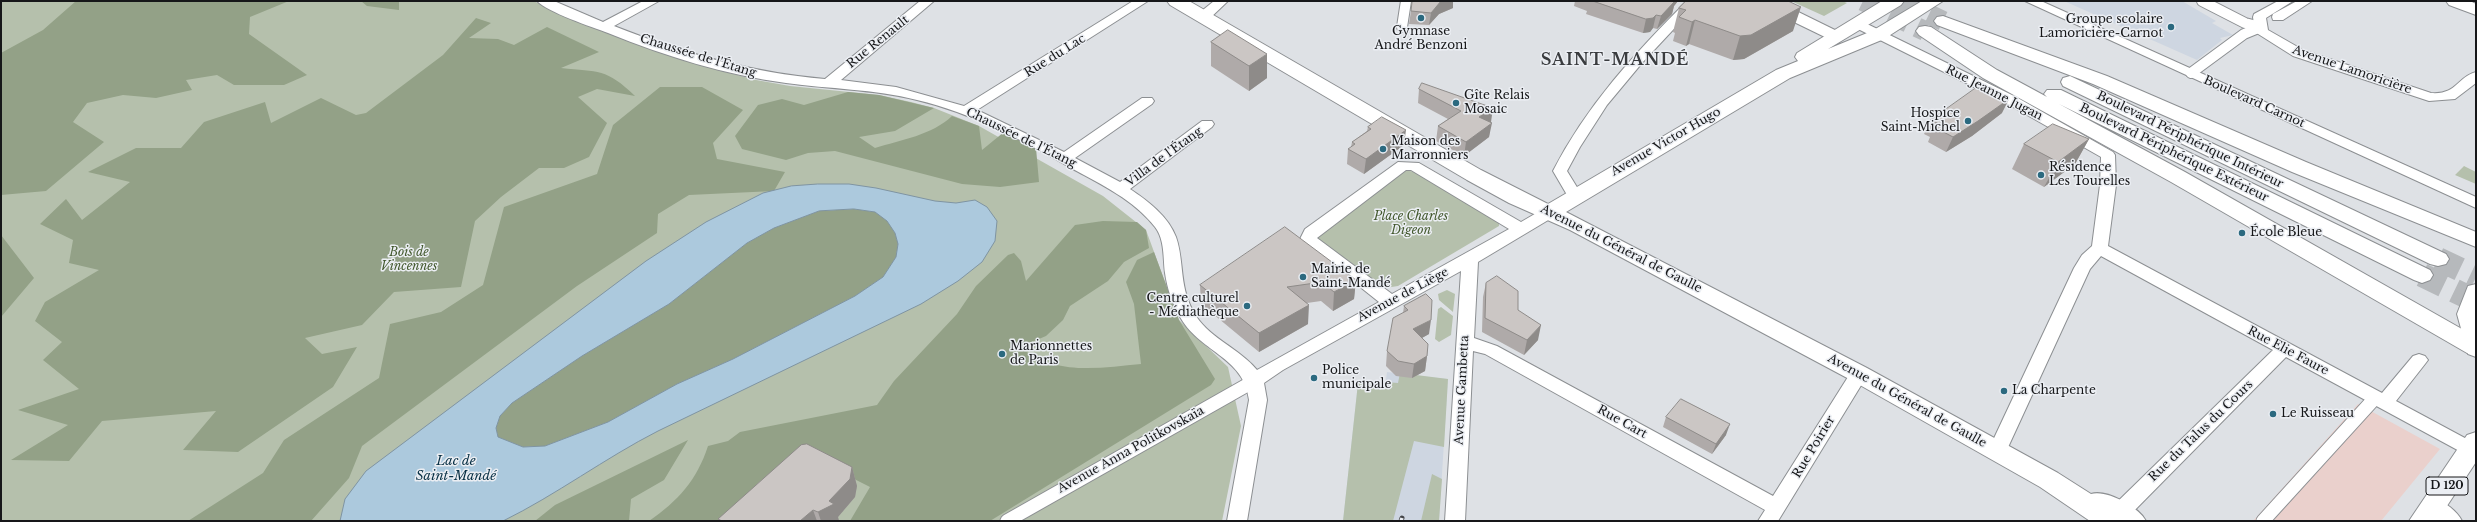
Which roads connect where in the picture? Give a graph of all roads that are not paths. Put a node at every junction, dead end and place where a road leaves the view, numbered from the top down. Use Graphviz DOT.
graph roads {
  1 [pos="652,1"];
  2 [pos="928,1"];
  3 [pos="1142,1"];
  4 [pos="1176,1"];
  5 [pos="1222,1"];
  6 [pos="1406,1"];
  7 [pos="1694,1"];
  8 [pos="1763,1"];
  9 [pos="1895,1"];
  10 [pos="1934,1"];
  11 [pos="2031,1"];
  12 [pos="2202,1"];
  13 [pos="2287,1"];
  14 [pos="2306,1"];
  15 [pos="2455,1"];
  16 [pos="552,2"];
  17 [pos="2476,10"];
  18 [pos="1203,17"];
  19 [pos="1856,23"];
  20 [pos="605,26"];
  21 [pos="2261,27"];
  22 [pos="1402,28"];
  23 [pos="1878,35"];
  24 [pos="1835,36"];
  25 [pos="1855,46"];
  26 [pos="2191,73"];
  27 [pos="1783,74"];
  28 [pos="2476,76"];
  29 [pos="828,84"];
  30 [pos="1147,101"];
  31 [pos="967,110"];
  32 [pos="1207,124"];
  33 [pos="1065,158"];
  34 [pos="1120,189"];
  35 [pos="1575,197"];
  36 [pos="2476,203"];
  37 [pos="1550,212"];
  38 [pos="1520,229"];
  39 [pos="2476,240"];
  40 [pos="2100,248"];
  41 [pos="1470,259"];
  42 [pos="2438,259"];
  43 [pos="2422,275"];
  44 [pos="2476,292"];
  45 [pos="1391,302"];
  46 [pos="1464,341"];
  47 [pos="2476,348"];
  48 [pos="2284,350"];
  49 [pos="2419,360"];
  50 [pos="1859,374"];
  51 [pos="1256,380"];
  52 [pos="2379,401"];
  53 [pos="2474,448"];
  54 [pos="1997,451"];
  55 [pos="1773,514"];
  56 [pos="2436,516"];
  57 [pos="2121,518"];
  58 [pos="1007,521"];
  59 [pos="1237,521"];
  60 [pos="1455,521"];
  61 [pos="2264,521"];
  1 -- 20 [label="street"];
  2 -- 29 [label="street, Rue Renault"];
  3 -- 31 [label="street, Rue du Lac"];
  4 -- 18 [label="main road, Avenue du Général de Gaulle"];
  5 -- 18 [label="street"];
  6 -- 22 [label="street"];
  7 -- 35 [label="street"];
  8 -- 24 [label="street"];
  9 -- 19 [label="main road"];
  10 -- 23 [label="main road"];
  11 -- 26 [label="street, Boulevard Carnot"];
  12 -- 21 [label="street, Avenue Lamoricière"];
  13 -- 21 [label="street"];
  14 -- 21 [label="street"];
  15 -- 17 [label="main road"];
  16 -- 20 [label="street, Chaussée de l'Étang"];
  18 -- 37 [label="main road, Avenue du Général de Gaulle"];
  19 -- 23 [label="street, Rue Jeanne Jugan"];
  19 -- 24 [label="main road"];
  20 -- 29 [label="street, Chaussée de l'Étang"];
  21 -- 26 [label="street"];
  21 -- 28 [label="street, Avenue Lamoricière"];
  23 -- 25 [label="main road"];
  23 -- 40 [label="street, Rue Jeanne Jugan"];
  24 -- 25 [label="street"];
  24 -- 27 [label="main road"];
  25 -- 27 [label="main road"];
  26 -- 36 [label="street, Boulevard Carnot"];
  27 -- 35 [label="main road, Avenue Victor Hugo"];
  29 -- 31 [label="street, Chaussée de l'Étang"];
  30 -- 33 [label="street"];
  31 -- 33 [label="street, Chaussée de l'Étang"];
  32 -- 34 [label="street, Villa de l'Étang"];
  33 -- 34 [label="street, Chaussée de l'Étang"];
  34 -- 51 [label="street, Chaussée de l'Étang"];
  35 -- 37 [label="main road, Avenue Victor Hugo"];
  37 -- 38 [label="street, Avenue de Liège"];
  37 -- 50 [label="main road, Avenue du Général de Gaulle"];
  38 -- 41 [label="street, Avenue de Liège"];
  38 -- 45 [label="street"];
  39 -- 42 [label="main road, Boulevard Périphérique Intérieur"];
  40 -- 48 [label="street, Rue Elie Faure"];
  40 -- 54 [label="street"];
  41 -- 45 [label="street, Avenue de Liège"];
  41 -- 46 [label="street, Avenue Gambetta"];
  43 -- 47 [label="main road, Boulevard Périphérique Extérieur"];
  44 -- 47 [label="main road"];
  45 -- 51 [label="street, Avenue de Liège"];
  46 -- 55 [label="street, Rue Cart"];
  46 -- 60 [label="street, Avenue Gambetta"];
  48 -- 52 [label="street, Rue Elie Faure"];
  48 -- 57 [label="street, Rue du Talus du Cours"];
  49 -- 52 [label="street"];
  50 -- 54 [label="main road, Avenue du Général de Gaulle"];
  50 -- 55 [label="street, Rue Poirier"];
  51 -- 58 [label="street, Avenue Anna Politkovskaïa"];
  51 -- 59 [label="street"];
  52 -- 53 [label="street, Rue Elie Faure"];
  52 -- 61 [label="street"];
  53 -- 56 [label="main road, D 120"];
  54 -- 57 [label="main road, Avenue du Général de Gaulle"];
}
